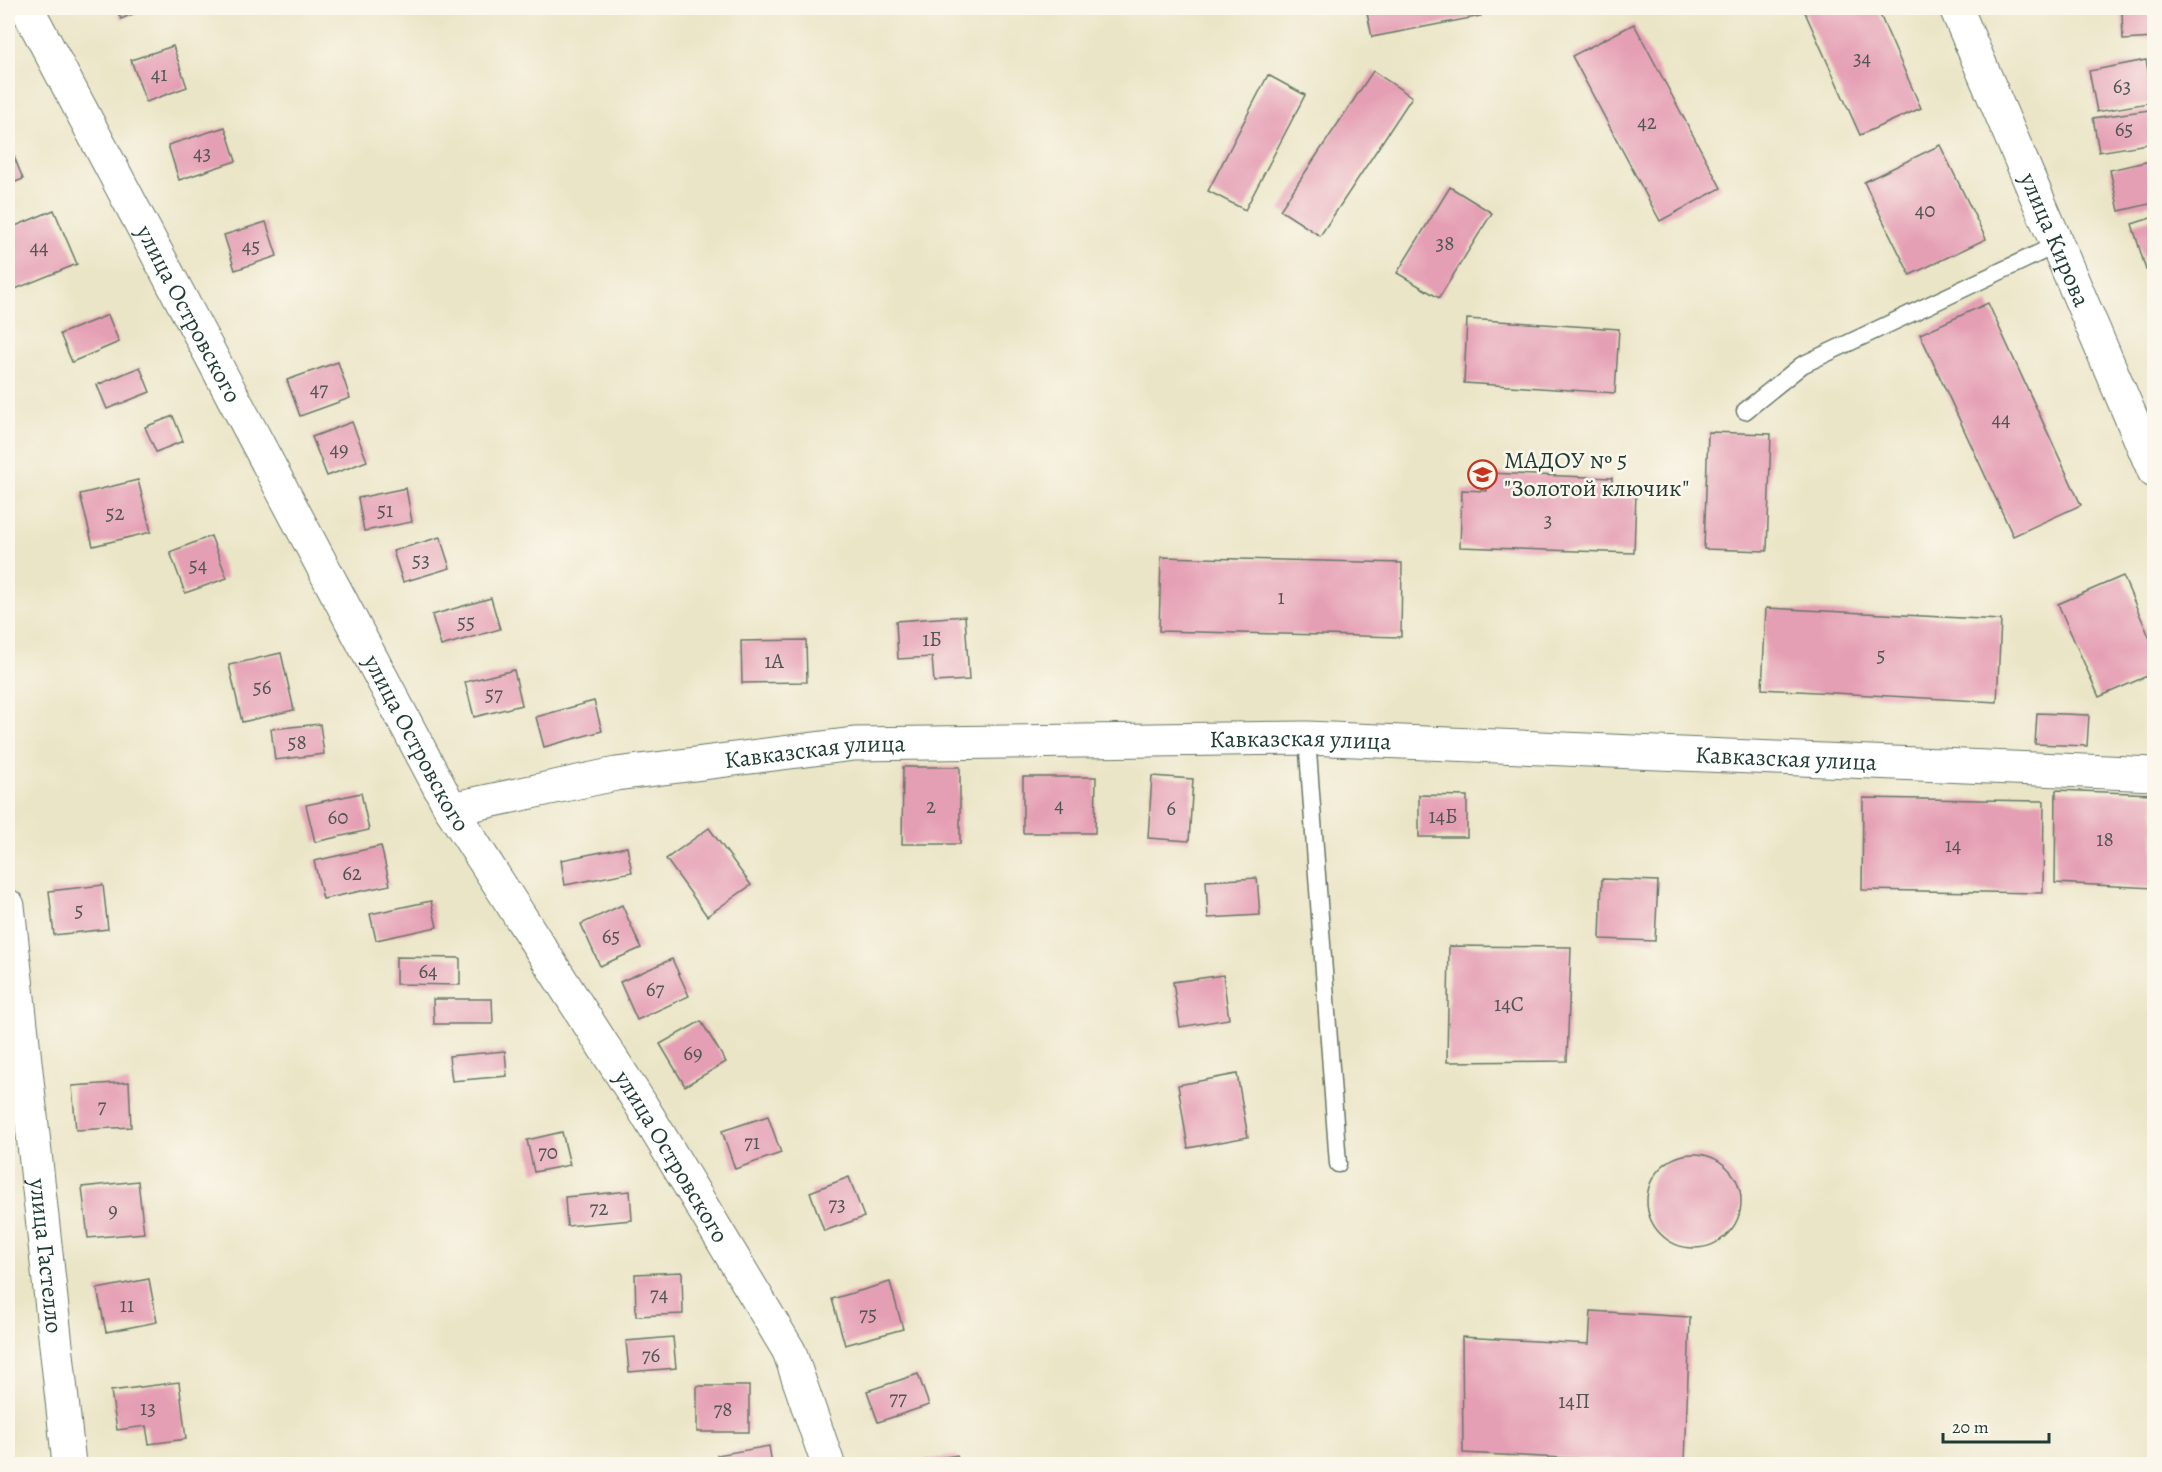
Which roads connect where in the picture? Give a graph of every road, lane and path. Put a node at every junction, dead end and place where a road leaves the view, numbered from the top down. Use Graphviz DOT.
graph roads {
  1 [pos="27,8"];
  2 [pos="1956,8"];
  3 [pos="2056,245"];
  4 [pos="1745,411"];
  5 [pos="2154,471"];
  6 [pos="1307,738"];
  7 [pos="2154,774"];
  8 [pos="451,809"];
  9 [pos="8,906"];
  10 [pos="1338,1164"];
  11 [pos="69,1464"];
  12 [pos="828,1464"];
  1 -- 8 [label="street, улица Островского"];
  2 -- 3 [label="street, улица Кирова"];
  3 -- 4 [label="lane"];
  3 -- 5 [label="street, улица Кирова"];
  6 -- 7 [label="street, Кавказская улица"];
  6 -- 8 [label="street, Кавказская улица"];
  6 -- 10 [label="lane"];
  8 -- 12 [label="street, улица Островского"];
  9 -- 11 [label="street, улица Гастелло"];
}
